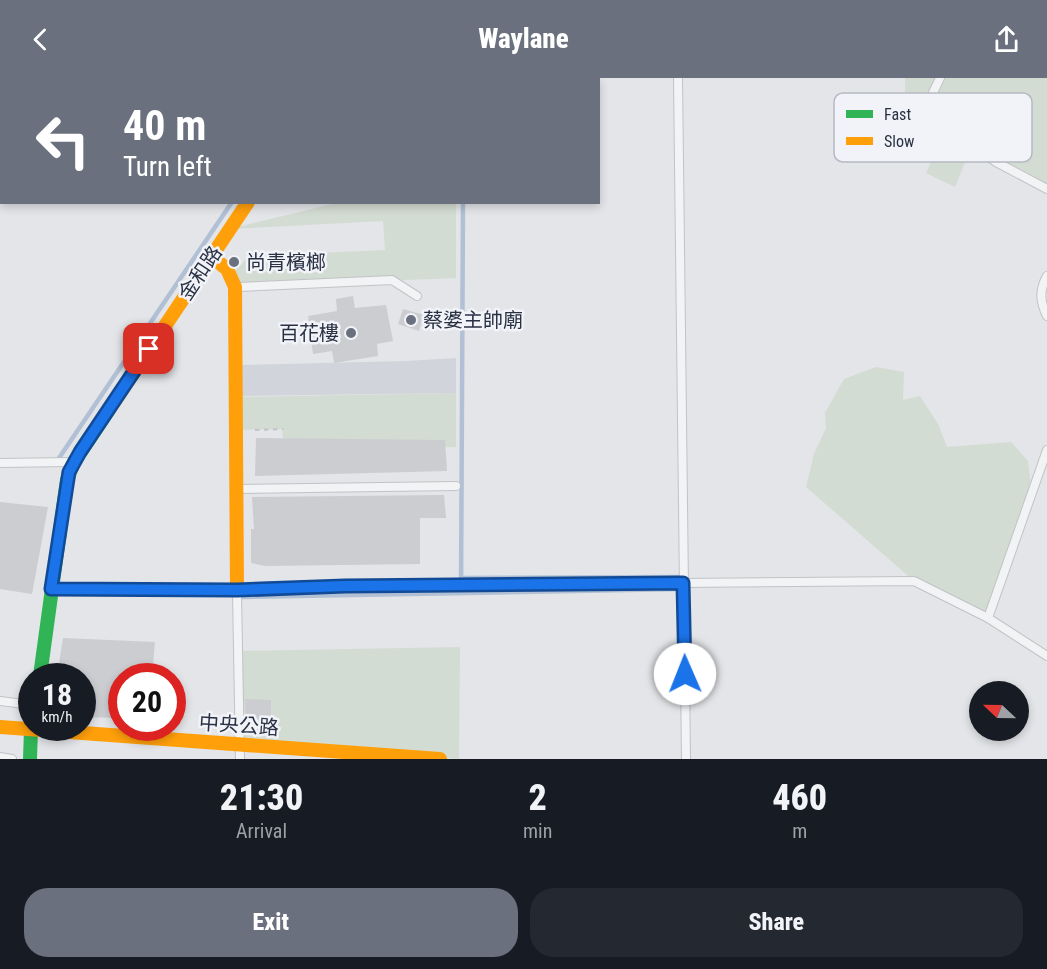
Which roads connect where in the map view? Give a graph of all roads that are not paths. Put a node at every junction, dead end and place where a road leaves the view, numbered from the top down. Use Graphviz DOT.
graph roads {
  1 [pos="678,78"];
  2 [pos="940,78"];
  3 [pos="933,93"];
  4 [pos="996,162"];
  5 [pos="1047,189"];
  6 [pos="247,204"];
  7 [pos="211,256"];
  8 [pos="1047,276"];
  9 [pos="235,287"];
  10 [pos="417,296"];
  11 [pos="1047,316"];
  12 [pos="1047,450"];
  13 [pos="74,462"];
  14 [pos="0,463"];
  15 [pos="456,486"];
  16 [pos="237,493"];
  17 [pos="683,583"];
  18 [pos="51,589"];
  19 [pos="237,590"];
  20 [pos="988,618"];
  21 [pos="1047,656"];
  22 [pos="42,663"];
  23 [pos="0,701"];
  24 [pos="18,703"];
  25 [pos="0,728"];
  26 [pos="18,728"];
  27 [pos="96,735"];
  28 [pos="31,741"];
  29 [pos="240,744"];
  30 [pos="0,758"];
  31 [pos="12,759"];
  32 [pos="30,759"];
  33 [pos="240,759"];
  34 [pos="440,759"];
  35 [pos="686,759"];
  1 -- 17 [label="lane"];
  2 -- 3 [label="lane"];
  4 -- 5 [label="lane"];
  6 -- 7 [label="street, 金和路"];
  7 -- 9 [label="street"];
  7 -- 13 [label="street, 金和路"];
  8 -- 11 [label="lane"];
  9 -- 10 [label="lane"];
  9 -- 16 [label="street"];
  12 -- 20 [label="lane"];
  13 -- 14 [label="lane"];
  13 -- 18 [label="street, 金和路"];
  15 -- 16 [label="lane"];
  16 -- 19 [label="street"];
  17 -- 19 [label="lane"];
  17 -- 20 [label="lane"];
  17 -- 35 [label="lane"];
  18 -- 19 [label="lane"];
  18 -- 22 [label="street, 金和路"];
  19 -- 29 [label="lane"];
  20 -- 21 [label="lane"];
  23 -- 24 [label="lane"];
  25 -- 26 [label="street, 中央公路"];
  27 -- 29 [label="street, 中央公路"];
  28 -- 32 [label="street"];
  29 -- 33 [label="lane"];
  29 -- 34 [label="street, 中央公路"];
  30 -- 31 [label="lane"];
}
